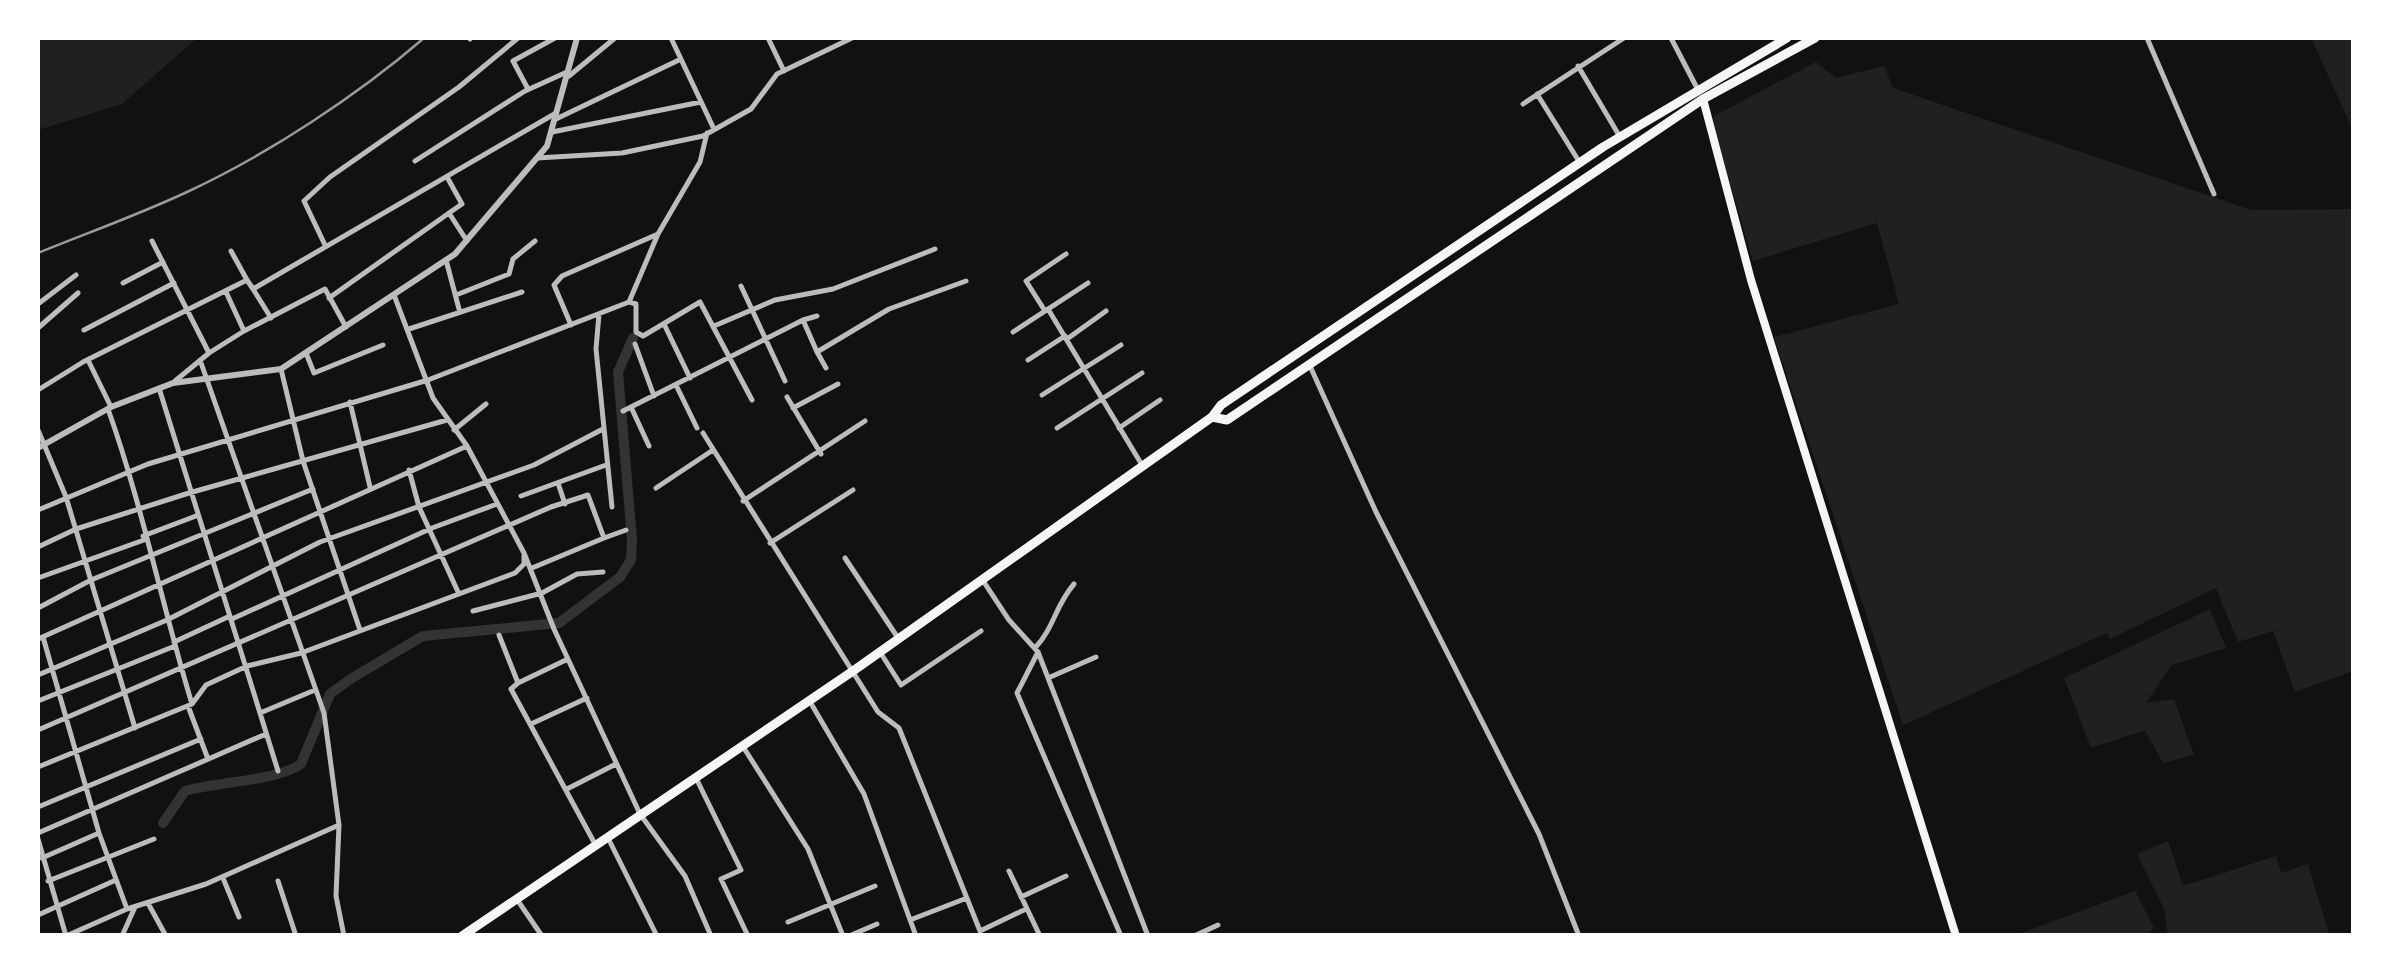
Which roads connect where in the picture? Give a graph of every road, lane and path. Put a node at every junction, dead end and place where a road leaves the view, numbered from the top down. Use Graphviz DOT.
graph roads {
  1 [pos="518,38"];
  2 [pos="555,38"];
  3 [pos="577,38"];
  4 [pos="615,38"];
  5 [pos="671,38"];
  6 [pos="768,38"];
  7 [pos="852,38"];
  8 [pos="1624,38"];
  9 [pos="1671,38"];
  10 [pos="1787,38"];
  11 [pos="1815,38"];
  12 [pos="2147,38"];
  13 [pos="681,59"];
  14 [pos="1578,66"];
  15 [pos="784,71"];
  16 [pos="569,73"];
  17 [pos="1697,88"];
  18 [pos="528,90"];
  19 [pos="1537,94"];
  20 [pos="1703,100"];
  21 [pos="701,102"];
  22 [pos="1523,104"];
  23 [pos="557,115"];
  24 [pos="713,127"];
  25 [pos="552,132"];
  26 [pos="707,133"];
  27 [pos="1620,136"];
  28 [pos="537,158"];
  29 [pos="414,161"];
  30 [pos="1580,163"];
  31 [pos="447,177"];
  32 [pos="2214,194"];
  33 [pos="450,213"];
  34 [pos="658,234"];
  35 [pos="152,241"];
  36 [pos="535,241"];
  37 [pos="468,243"];
  38 [pos="325,245"];
  39 [pos="935,249"];
  40 [pos="231,251"];
  41 [pos="1066,254"];
  42 [pos="446,260"];
  43 [pos="162,262"];
  44 [pos="76,274"];
  45 [pos="246,280"];
  46 [pos="966,281"];
  47 [pos="123,283"];
  48 [pos="174,283"];
  49 [pos="1088,283"];
  50 [pos="741,286"];
  51 [pos="253,289"];
  52 [pos="226,292"];
  53 [pos="522,292"];
  54 [pos="78,294"];
  55 [pos="394,295"];
  56 [pos="456,295"];
  57 [pos="329,298"];
  58 [pos="628,302"];
  59 [pos="38,304"];
  60 [pos="189,309"];
  61 [pos="459,309"];
  62 [pos="752,309"];
  63 [pos="1047,310"];
  64 [pos="1106,312"];
  65 [pos="598,314"];
  66 [pos="817,316"];
  67 [pos="271,318"];
  68 [pos="803,320"];
  69 [pos="664,324"];
  70 [pos="570,325"];
  71 [pos="714,326"];
  72 [pos="346,327"];
  73 [pos="38,328"];
  74 [pos="84,330"];
  75 [pos="408,330"];
  76 [pos="244,331"];
  77 [pos="1013,332"];
  78 [pos="1066,337"];
  79 [pos="766,339"];
  80 [pos="634,344"];
  81 [pos="383,345"];
  82 [pos="1121,345"];
  83 [pos="818,352"];
  84 [pos="306,353"];
  85 [pos="1302,353"];
  86 [pos="209,354"];
  87 [pos="730,356"];
  88 [pos="88,359"];
  89 [pos="200,360"];
  90 [pos="1028,360"];
  91 [pos="1310,366"];
  92 [pos="826,368"];
  93 [pos="281,369"];
  94 [pos="1084,369"];
  95 [pos="1142,373"];
  96 [pos="690,378"];
  97 [pos="208,380"];
  98 [pos="428,380"];
  99 [pos="785,381"];
  100 [pos="173,382"];
  101 [pos="838,384"];
  102 [pos="676,385"];
  103 [pos="159,388"];
  104 [pos="38,390"];
  105 [pos="1042,395"];
  106 [pos="654,396"];
  107 [pos="787,397"];
  108 [pos="1102,399"];
  109 [pos="752,400"];
  110 [pos="1160,400"];
  111 [pos="350,402"];
  112 [pos="486,404"];
  113 [pos="631,407"];
  114 [pos="110,408"];
  115 [pos="793,408"];
  116 [pos="623,410"];
  117 [pos="1212,417"];
  118 [pos="291,420"];
  119 [pos="446,420"];
  120 [pos="865,421"];
  121 [pos="1056,428"];
  122 [pos="1120,428"];
  123 [pos="603,429"];
  124 [pos="38,430"];
  125 [pos="454,430"];
  126 [pos="228,440"];
  127 [pos="360,444"];
  128 [pos="41,446"];
  129 [pos="467,446"];
  130 [pos="649,446"];
  131 [pos="713,450"];
  132 [pos="179,454"];
  133 [pos="821,454"];
  134 [pos="303,462"];
  135 [pos="606,465"];
  136 [pos="1142,466"];
  137 [pos="409,470"];
  138 [pos="130,471"];
  139 [pos="242,481"];
  140 [pos="484,481"];
  141 [pos="558,483"];
  142 [pos="370,487"];
  143 [pos="656,488"];
  144 [pos="312,489"];
  145 [pos="853,490"];
  146 [pos="189,493"];
  147 [pos="521,496"];
  148 [pos="66,497"];
  149 [pos="743,501"];
  150 [pos="497,504"];
  151 [pos="564,504"];
  152 [pos="612,507"];
  153 [pos="419,508"];
  154 [pos="38,510"];
  155 [pos="320,510"];
  156 [pos="138,512"];
  157 [pos="254,512"];
  158 [pos="196,516"];
  159 [pos="432,528"];
  160 [pos="510,528"];
  161 [pos="76,529"];
  162 [pos="626,530"];
  163 [pos="203,536"];
  164 [pos="144,538"];
  165 [pos="328,538"];
  166 [pos="604,538"];
  167 [pos="263,540"];
  168 [pos="770,544"];
  169 [pos="38,547"];
  170 [pos="524,553"];
  171 [pos="444,556"];
  172 [pos="844,558"];
  173 [pos="85,559"];
  174 [pos="149,559"];
  175 [pos="212,563"];
  176 [pos="273,567"];
  177 [pos="532,568"];
  178 [pos="341,569"];
  179 [pos="603,572"];
  180 [pos="38,578"];
  181 [pos="982,579"];
  182 [pos="91,580"];
  183 [pos="1074,584"];
  184 [pos="157,587"];
  185 [pos="542,593"];
  186 [pos="223,594"];
  187 [pos="459,594"];
  188 [pos="350,596"];
  189 [pos="284,598"];
  190 [pos="38,608"];
  191 [pos="473,611"];
  192 [pos="100,612"];
  193 [pos="232,617"];
  194 [pos="167,620"];
  195 [pos="292,620"];
  196 [pos="360,630"];
  197 [pos="981,631"];
  198 [pos="499,634"];
  199 [pos="40,638"];
  200 [pos="898,638"];
  201 [pos="240,643"];
  202 [pos="110,644"];
  203 [pos="174,644"];
  204 [pos="1036,650"];
  205 [pos="302,652"];
  206 [pos="880,652"];
  207 [pos="568,658"];
  208 [pos="1096,658"];
  209 [pos="116,666"];
  210 [pos="248,666"];
  211 [pos="181,667"];
  212 [pos="52,670"];
  213 [pos="852,671"];
  214 [pos="38,675"];
  215 [pos="1048,678"];
  216 [pos="518,683"];
  217 [pos="314,690"];
  218 [pos="58,691"];
  219 [pos="124,691"];
  220 [pos="587,698"];
  221 [pos="809,700"];
  222 [pos="38,701"];
  223 [pos="190,705"];
  224 [pos="260,713"];
  225 [pos="67,717"];
  226 [pos="530,724"];
  227 [pos="135,728"];
  228 [pos="38,730"];
  229 [pos="266,734"];
  230 [pos="201,739"];
  231 [pos="742,744"];
  232 [pos="79,751"];
  233 [pos="208,760"];
  234 [pos="616,764"];
  235 [pos="38,767"];
  236 [pos="278,771"];
  237 [pos="696,776"];
  238 [pos="86,784"];
  239 [pos="567,789"];
  240 [pos="38,807"];
  241 [pos="92,812"];
  242 [pos="640,814"];
  243 [pos="338,825"];
  244 [pos="99,833"];
  245 [pos="38,836"];
  246 [pos="607,836"];
  247 [pos="154,839"];
  248 [pos="596,844"];
  249 [pos="42,858"];
  250 [pos="107,858"];
  251 [pos="1009,870"];
  252 [pos="1066,876"];
  253 [pos="222,877"];
  254 [pos="116,880"];
  255 [pos="278,881"];
  256 [pos="49,882"];
  257 [pos="875,886"];
  258 [pos="38,888"];
  259 [pos="1021,897"];
  260 [pos="516,898"];
  261 [pos="967,898"];
  262 [pos="149,905"];
  263 [pos="830,905"];
  264 [pos="56,907"];
  265 [pos="131,908"];
  266 [pos="1026,909"];
  267 [pos="38,915"];
  268 [pos="239,917"];
  269 [pos="910,920"];
  270 [pos="788,922"];
  271 [pos="877,924"];
  272 [pos="1218,926"];
  273 [pos="981,933"];
  274 [pos="296,935"];
  275 [pos="66,936"];
  276 [pos="122,936"];
  277 [pos="166,936"];
  278 [pos="344,936"];
  279 [pos="462,936"];
  280 [pos="542,936"];
  281 [pos="657,936"];
  282 [pos="711,936"];
  283 [pos="748,936"];
  284 [pos="846,936"];
  285 [pos="916,936"];
  286 [pos="1040,936"];
  287 [pos="1121,936"];
  288 [pos="1148,936"];
  289 [pos="1194,936"];
  290 [pos="1578,936"];
  291 [pos="1956,936"];
  1 -- 38 [label="street"];
  2 -- 18 [label="street"];
  3 -- 16 [label="street"];
  4 -- 16 [label="street"];
  5 -- 13 [label="street"];
  6 -- 15 [label="street"];
  7 -- 15 [label="street"];
  8 -- 14 [label="street"];
  9 -- 17 [label="street"];
  10 -- 17 [label="highway"];
  11 -- 20 [label="highway"];
  12 -- 32 [label="street"];
  13 -- 21 [label="street"];
  13 -- 23 [label="street"];
  14 -- 19 [label="street"];
  14 -- 27 [label="street"];
  15 -- 24 [label="street"];
  16 -- 18 [label="street"];
  16 -- 23 [label="street"];
  17 -- 20 [label="highway"];
  17 -- 27 [label="highway"];
  18 -- 29 [label="street"];
  19 -- 22 [label="street"];
  19 -- 30 [label="street"];
  20 -- 91 [label="highway"];
  20 -- 291 [label="main road"];
  21 -- 24 [label="street"];
  21 -- 25 [label="street"];
  23 -- 25 [label="street"];
  23 -- 31 [label="street"];
  24 -- 26 [label="street"];
  25 -- 28 [label="street"];
  26 -- 28 [label="street"];
  26 -- 34 [label="street"];
  27 -- 30 [label="highway"];
  28 -- 37 [label="street"];
  30 -- 85 [label="highway"];
  31 -- 33 [label="street"];
  31 -- 38 [label="street"];
  33 -- 37 [label="street"];
  33 -- 57 [label="street"];
  34 -- 58 [label="street"];
  34 -- 70 [label="street"];
  35 -- 43 [label="street"];
  36 -- 56 [label="street"];
  37 -- 42 [label="street"];
  38 -- 51 [label="street"];
  39 -- 62 [label="street"];
  40 -- 45 [label="street"];
  41 -- 63 [label="street"];
  42 -- 55 [label="street"];
  42 -- 56 [label="street"];
  43 -- 47 [label="street"];
  43 -- 48 [label="street"];
  44 -- 59 [label="street"];
  45 -- 51 [label="street"];
  45 -- 52 [label="street"];
  46 -- 83 [label="street"];
  48 -- 60 [label="street"];
  48 -- 74 [label="street"];
  49 -- 63 [label="street"];
  50 -- 62 [label="street"];
  51 -- 67 [label="street"];
  52 -- 60 [label="street"];
  52 -- 76 [label="street"];
  53 -- 61 [label="street"];
  54 -- 73 [label="street"];
  55 -- 72 [label="street"];
  55 -- 75 [label="street"];
  56 -- 61 [label="street"];
  57 -- 67 [label="street"];
  57 -- 72 [label="street"];
  58 -- 65 [label="street"];
  58 -- 69 [label="street"];
  60 -- 86 [label="street"];
  60 -- 88 [label="street"];
  61 -- 75 [label="street"];
  62 -- 71 [label="street"];
  62 -- 79 [label="street"];
  63 -- 77 [label="street"];
  63 -- 78 [label="street"];
  64 -- 78 [label="street"];
  65 -- 70 [label="street"];
  65 -- 123 [label="street"];
  66 -- 68 [label="street"];
  67 -- 76 [label="street"];
  68 -- 79 [label="street"];
  68 -- 83 [label="street"];
  69 -- 71 [label="street"];
  69 -- 96 [label="street"];
  70 -- 98 [label="street"];
  71 -- 87 [label="street"];
  72 -- 84 [label="street"];
  75 -- 98 [label="street"];
  76 -- 86 [label="street"];
  78 -- 90 [label="street"];
  78 -- 94 [label="street"];
  79 -- 87 [label="street"];
  79 -- 99 [label="street"];
  80 -- 106 [label="street"];
  81 -- 84 [label="street"];
  82 -- 94 [label="street"];
  83 -- 92 [label="street"];
  84 -- 93 [label="street"];
  85 -- 91 [label="highway"];
  85 -- 117 [label="highway"];
  86 -- 89 [label="street"];
  87 -- 96 [label="street"];
  87 -- 109 [label="street"];
  88 -- 104 [label="street"];
  88 -- 114 [label="street"];
  89 -- 97 [label="street"];
  89 -- 100 [label="street"];
  91 -- 117 [label="highway"];
  91 -- 290 [label="street"];
  93 -- 97 [label="street"];
  93 -- 118 [label="street"];
  94 -- 105 [label="street"];
  94 -- 108 [label="street"];
  95 -- 108 [label="street"];
  96 -- 102 [label="street"];
  97 -- 100 [label="street"];
  97 -- 126 [label="street"];
  98 -- 111 [label="street"];
  98 -- 119 [label="street"];
  100 -- 103 [label="street"];
  101 -- 115 [label="street"];
  102 -- 106 [label="street"];
  102 -- 131 [label="street"];
  103 -- 114 [label="street"];
  103 -- 132 [label="street"];
  106 -- 113 [label="street"];
  107 -- 115 [label="street"];
  108 -- 121 [label="street"];
  108 -- 122 [label="street"];
  110 -- 122 [label="street"];
  111 -- 118 [label="street"];
  111 -- 127 [label="street"];
  112 -- 125 [label="street"];
  113 -- 116 [label="street"];
  113 -- 130 [label="street"];
  114 -- 128 [label="street"];
  114 -- 138 [label="street"];
  115 -- 133 [label="street"];
  117 -- 136 [label="highway"];
  118 -- 126 [label="street"];
  118 -- 134 [label="street"];
  119 -- 125 [label="street"];
  119 -- 127 [label="street"];
  120 -- 133 [label="street"];
  122 -- 136 [label="street"];
  123 -- 135 [label="street"];
  123 -- 140 [label="street"];
  124 -- 128 [label="street"];
  125 -- 129 [label="street"];
  126 -- 132 [label="street"];
  126 -- 139 [label="street"];
  127 -- 134 [label="street"];
  127 -- 142 [label="street"];
  128 -- 148 [label="street"];
  129 -- 137 [label="street"];
  129 -- 140 [label="street"];
  131 -- 143 [label="street"];
  131 -- 149 [label="street"];
  132 -- 138 [label="street"];
  132 -- 146 [label="street"];
  133 -- 149 [label="street"];
  134 -- 139 [label="street"];
  134 -- 144 [label="street"];
  135 -- 141 [label="street"];
  135 -- 152 [label="street"];
  136 -- 181 [label="highway"];
  137 -- 142 [label="street"];
  137 -- 153 [label="street"];
  138 -- 148 [label="street"];
  138 -- 156 [label="street"];
  139 -- 146 [label="street"];
  139 -- 157 [label="street"];
  140 -- 150 [label="street"];
  140 -- 153 [label="street"];
  141 -- 147 [label="street"];
  141 -- 151 [label="street"];
  142 -- 155 [label="street"];
  144 -- 155 [label="street"];
  144 -- 157 [label="street"];
  145 -- 168 [label="street"];
  146 -- 156 [label="street"];
  146 -- 158 [label="street"];
  148 -- 154 [label="street"];
  148 -- 161 [label="street"];
  149 -- 168 [label="street"];
  150 -- 159 [label="street"];
  150 -- 160 [label="street"];
  151 -- 160 [label="street"];
  151 -- 166 [label="street"];
  153 -- 159 [label="street"];
  153 -- 165 [label="street"];
  155 -- 165 [label="street"];
  155 -- 167 [label="street"];
  156 -- 161 [label="street"];
  156 -- 164 [label="street"];
  157 -- 163 [label="street"];
  157 -- 167 [label="street"];
  158 -- 163 [label="street"];
  158 -- 164 [label="street"];
  159 -- 171 [label="street"];
  159 -- 178 [label="street"];
  160 -- 170 [label="street"];
  160 -- 171 [label="street"];
  161 -- 169 [label="street"];
  161 -- 173 [label="street"];
  162 -- 166 [label="street"];
  163 -- 174 [label="street"];
  163 -- 175 [label="street"];
  164 -- 173 [label="street"];
  164 -- 174 [label="street"];
  165 -- 176 [label="street"];
  165 -- 178 [label="street"];
  166 -- 177 [label="street"];
  167 -- 175 [label="street"];
  167 -- 176 [label="street"];
  168 -- 213 [label="street"];
  170 -- 177 [label="street"];
  170 -- 187 [label="street"];
  171 -- 187 [label="street"];
  171 -- 188 [label="street"];
  172 -- 200 [label="street"];
  173 -- 180 [label="street"];
  173 -- 182 [label="street"];
  174 -- 182 [label="street"];
  174 -- 184 [label="street"];
  175 -- 184 [label="street"];
  175 -- 186 [label="street"];
  176 -- 186 [label="street"];
  176 -- 189 [label="street"];
  177 -- 185 [label="street"];
  178 -- 188 [label="street"];
  178 -- 189 [label="street"];
  179 -- 185 [label="street"];
  181 -- 200 [label="highway"];
  181 -- 204 [label="street"];
  182 -- 190 [label="street"];
  182 -- 192 [label="street"];
  183 -- 204 [label="street"];
  184 -- 192 [label="street"];
  184 -- 194 [label="street"];
  185 -- 191 [label="street"];
  185 -- 207 [label="street"];
  186 -- 193 [label="street"];
  186 -- 194 [label="street"];
  187 -- 196 [label="street"];
  188 -- 195 [label="street"];
  188 -- 196 [label="street"];
  189 -- 193 [label="street"];
  189 -- 195 [label="street"];
  192 -- 199 [label="street"];
  192 -- 202 [label="street"];
  193 -- 201 [label="street"];
  193 -- 203 [label="street"];
  194 -- 202 [label="street"];
  194 -- 203 [label="street"];
  195 -- 201 [label="street"];
  195 -- 205 [label="street"];
  196 -- 205 [label="street"];
  197 -- 206 [label="street"];
  198 -- 216 [label="street"];
  199 -- 212 [label="street"];
  200 -- 206 [label="highway"];
  201 -- 210 [label="street"];
  201 -- 211 [label="street"];
  202 -- 209 [label="street"];
  202 -- 212 [label="street"];
  203 -- 209 [label="street"];
  203 -- 211 [label="street"];
  204 -- 215 [label="street"];
  204 -- 287 [label="street"];
  205 -- 210 [label="street"];
  205 -- 217 [label="street"];
  206 -- 213 [label="highway"];
  207 -- 216 [label="street"];
  207 -- 220 [label="street"];
  208 -- 215 [label="street"];
  209 -- 218 [label="street"];
  209 -- 219 [label="street"];
  210 -- 223 [label="street"];
  210 -- 224 [label="street"];
  211 -- 219 [label="street"];
  211 -- 223 [label="street"];
  212 -- 214 [label="street"];
  212 -- 218 [label="street"];
  213 -- 221 [label="highway"];
  213 -- 261 [label="street"];
  215 -- 288 [label="street"];
  216 -- 226 [label="street"];
  217 -- 224 [label="street"];
  217 -- 243 [label="street"];
  218 -- 222 [label="street"];
  218 -- 225 [label="street"];
  219 -- 225 [label="street"];
  219 -- 227 [label="street"];
  220 -- 226 [label="street"];
  220 -- 234 [label="street"];
  221 -- 231 [label="highway"];
  221 -- 269 [label="street"];
  223 -- 227 [label="street"];
  223 -- 230 [label="street"];
  224 -- 229 [label="street"];
  225 -- 228 [label="street"];
  225 -- 232 [label="street"];
  226 -- 239 [label="street"];
  227 -- 232 [label="street"];
  229 -- 233 [label="street"];
  229 -- 236 [label="street"];
  230 -- 233 [label="street"];
  230 -- 238 [label="street"];
  231 -- 237 [label="highway"];
  231 -- 263 [label="street"];
  232 -- 235 [label="street"];
  232 -- 238 [label="street"];
  233 -- 241 [label="street"];
  234 -- 239 [label="street"];
  234 -- 242 [label="street"];
  237 -- 242 [label="highway"];
  237 -- 283 [label="street"];
  238 -- 240 [label="street"];
  238 -- 241 [label="street"];
  239 -- 248 [label="street"];
  241 -- 244 [label="street"];
  241 -- 245 [label="street"];
  242 -- 246 [label="highway"];
  242 -- 282 [label="street"];
  243 -- 253 [label="street"];
  243 -- 278 [label="street"];
  244 -- 249 [label="street"];
  244 -- 250 [label="street"];
  245 -- 249 [label="street"];
  246 -- 248 [label="highway"];
  246 -- 281 [label="street"];
  247 -- 250 [label="street"];
  248 -- 260 [label="highway"];
  249 -- 256 [label="street"];
  250 -- 254 [label="street"];
  250 -- 256 [label="street"];
  251 -- 259 [label="street"];
  252 -- 259 [label="street"];
  253 -- 262 [label="street"];
  253 -- 268 [label="street"];
  254 -- 264 [label="street"];
  254 -- 265 [label="street"];
  255 -- 274 [label="street"];
  256 -- 258 [label="street"];
  256 -- 264 [label="street"];
  257 -- 263 [label="street"];
  259 -- 266 [label="street"];
  260 -- 279 [label="highway"];
  260 -- 280 [label="street"];
  261 -- 269 [label="street"];
  261 -- 273 [label="street"];
  262 -- 265 [label="street"];
  262 -- 277 [label="street"];
  263 -- 270 [label="street"];
  263 -- 284 [label="street"];
  264 -- 267 [label="street"];
  264 -- 275 [label="street"];
  265 -- 275 [label="street"];
  265 -- 276 [label="street"];
  266 -- 273 [label="street"];
  266 -- 286 [label="street"];
  269 -- 285 [label="street"];
  271 -- 284 [label="street"];
  272 -- 289 [label="street"];
}
